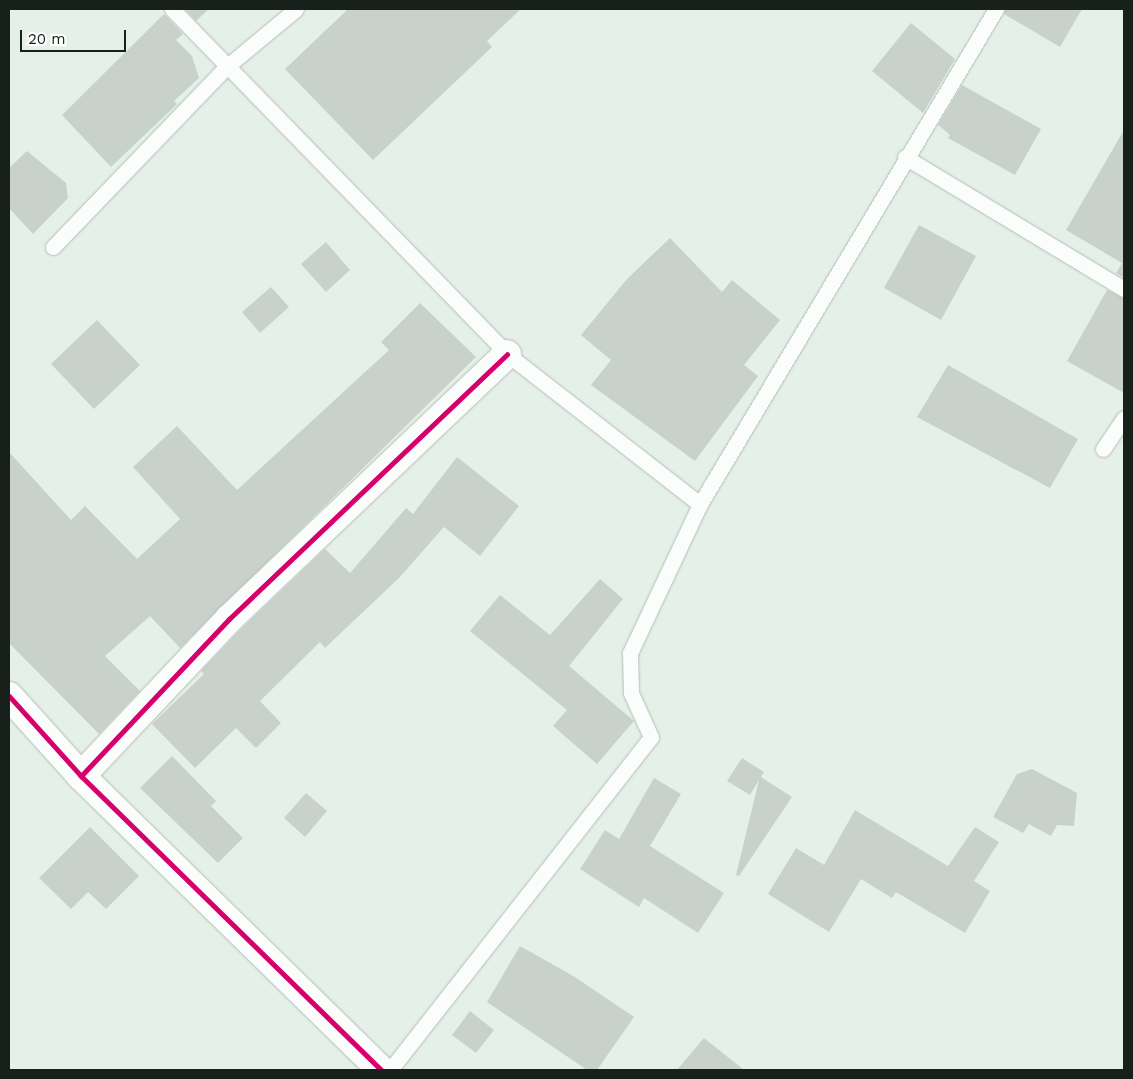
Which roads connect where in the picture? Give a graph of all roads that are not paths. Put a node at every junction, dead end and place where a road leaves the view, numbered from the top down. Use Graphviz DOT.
graph roads {
  1 [pos="172,9"];
  2 [pos="296,9"];
  3 [pos="996,9"];
  4 [pos="225,68"];
  5 [pos="905,157"];
  6 [pos="53,247"];
  7 [pos="1124,289"];
  8 [pos="507,354"];
  9 [pos="1124,418"];
  10 [pos="1103,449"];
  11 [pos="700,504"];
  12 [pos="9,696"];
  13 [pos="81,776"];
  14 [pos="380,1070"];
  15 [pos="390,1070"];
  1 -- 4 [label="lane"];
  2 -- 4 [label="lane"];
  3 -- 5 [label="lane"];
  4 -- 6 [label="lane"];
  4 -- 8 [label="lane"];
  5 -- 7 [label="lane"];
  5 -- 11 [label="lane"];
  8 -- 11 [label="lane"];
  8 -- 13 [label="street"];
  9 -- 10 [label="lane"];
  11 -- 15 [label="lane"];
  12 -- 13 [label="street"];
  13 -- 14 [label="street"];
}
